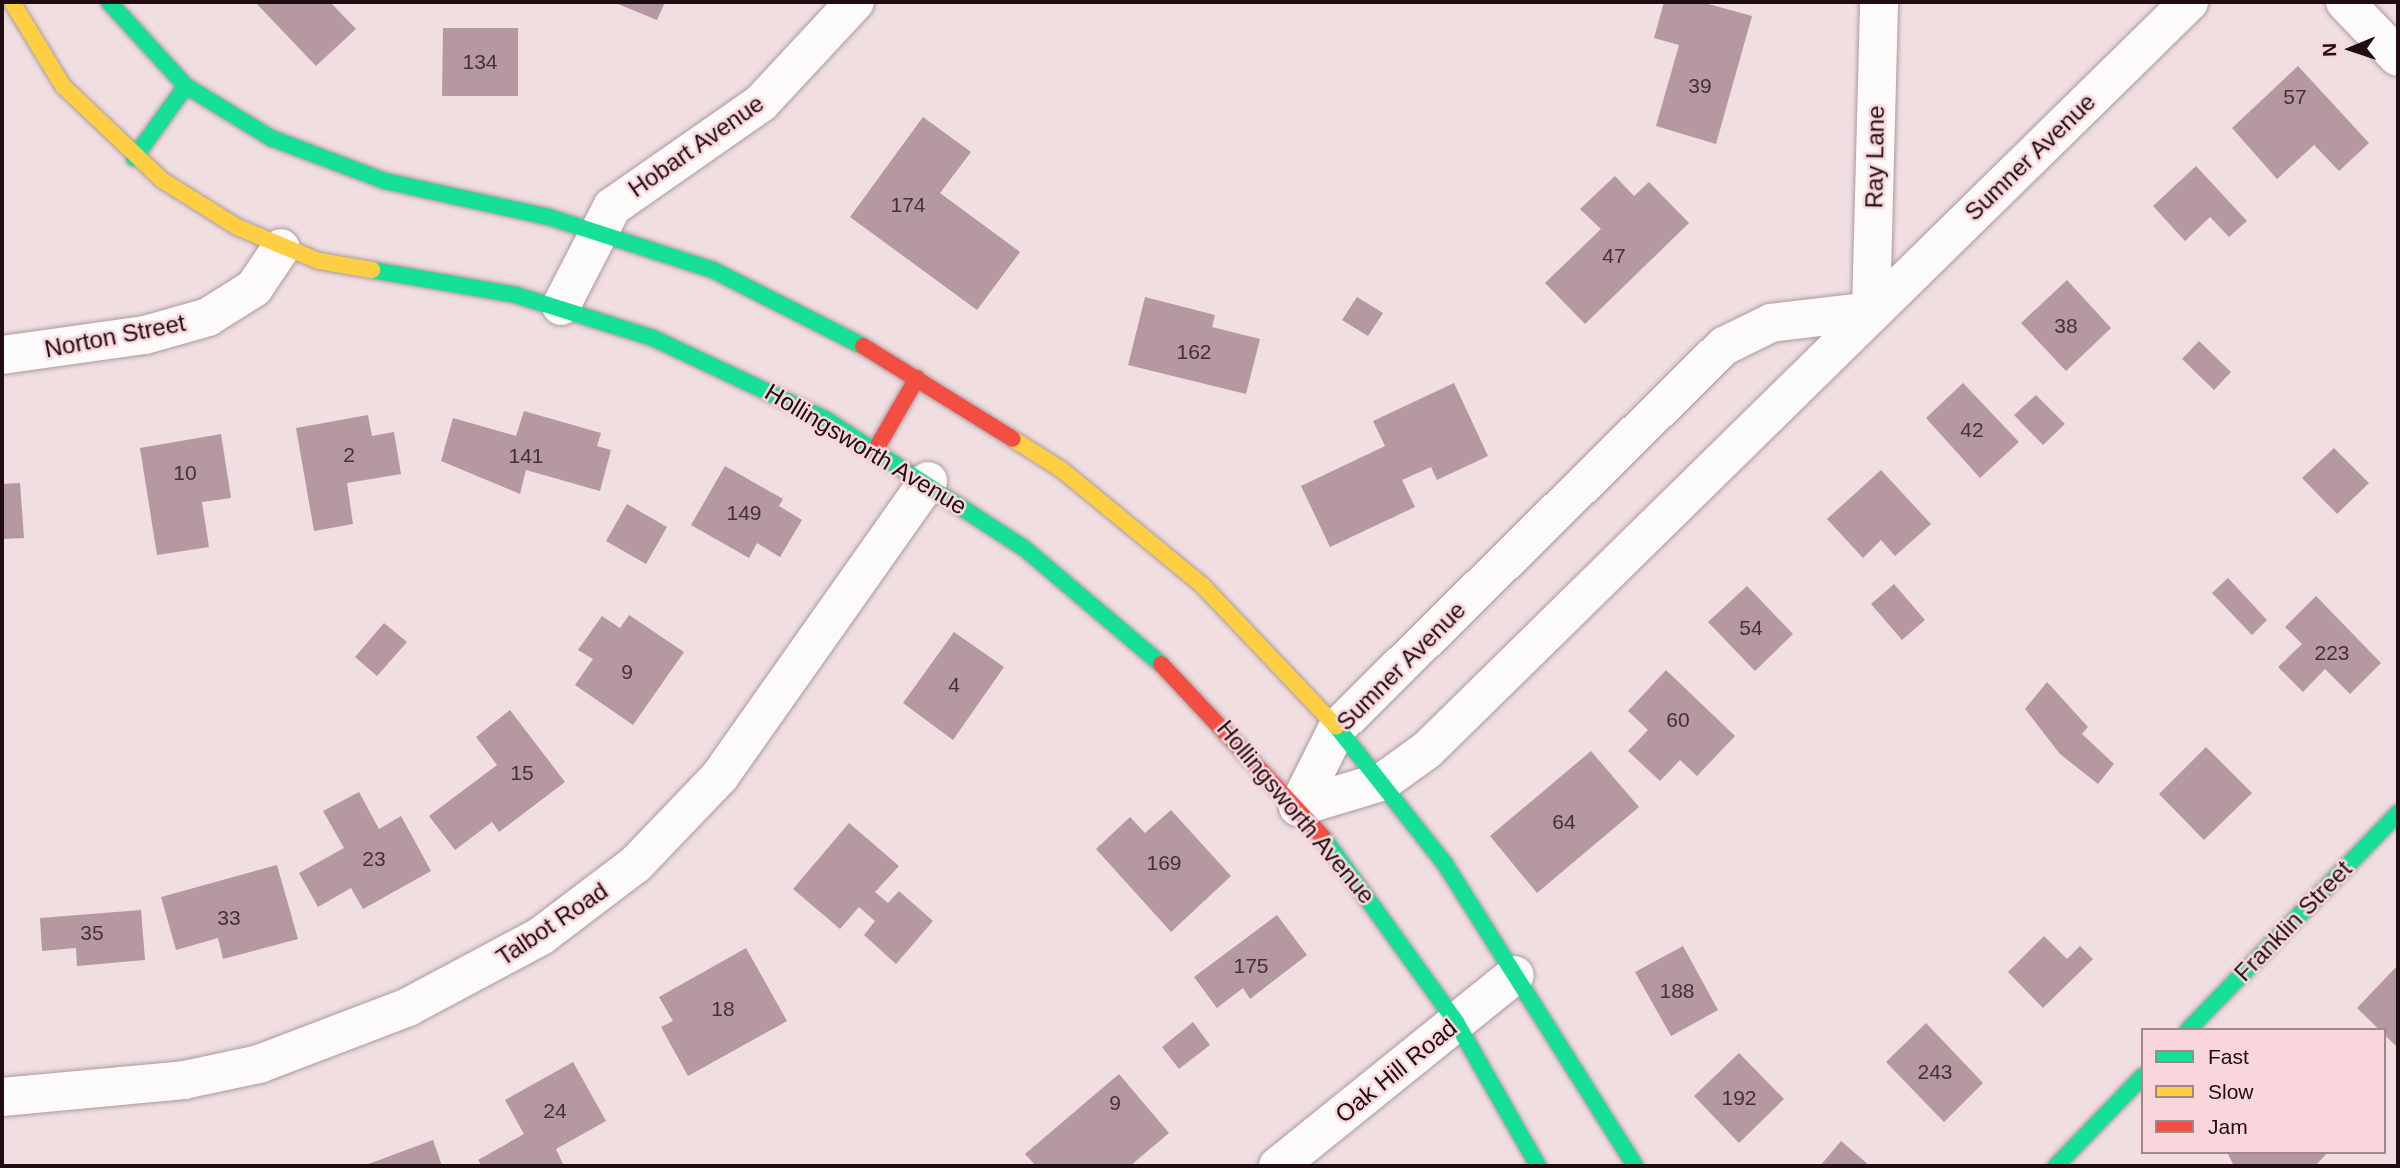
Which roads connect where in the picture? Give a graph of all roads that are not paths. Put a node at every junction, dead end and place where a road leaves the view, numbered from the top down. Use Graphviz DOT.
graph roads {
  1 [pos="12,2"];
  2 [pos="109,2"];
  3 [pos="855,2"];
  4 [pos="1879,2"];
  5 [pos="2189,2"];
  6 [pos="2345,2"];
  7 [pos="2398,57"];
  8 [pos="186,86"];
  9 [pos="134,158"];
  10 [pos="595,230"];
  11 [pos="281,248"];
  12 [pos="561,306"];
  13 [pos="1871,312"];
  14 [pos="2,355"];
  15 [pos="917,378"];
  16 [pos="876,449"];
  17 [pos="928,481"];
  18 [pos="1338,727"];
  19 [pos="1384,781"];
  20 [pos="1298,807"];
  21 [pos="2398,813"];
  22 [pos="1515,975"];
  23 [pos="1456,1022"];
  24 [pos="2190,1028"];
  25 [pos="2141,1078"];
  26 [pos="2,1097"];
  27 [pos="1278,1166"];
  28 [pos="1538,1166"];
  29 [pos="1635,1166"];
  30 [pos="2056,1166"];
  1 -- 9 [label="street, Hollingsworth Avenue"];
  2 -- 8 [label="street"];
  3 -- 10 [label="street, Hobart Avenue"];
  4 -- 13 [label="street, Ray Lane"];
  5 -- 13 [label="street, Sumner Avenue"];
  6 -- 7 [label="street"];
  8 -- 9 [label="street"];
  8 -- 10 [label="street"];
  9 -- 11 [label="street, Hollingsworth Avenue"];
  10 -- 12 [label="street, Hobart Avenue"];
  10 -- 15 [label="street"];
  11 -- 12 [label="street, Hollingsworth Avenue"];
  11 -- 14 [label="street, Norton Street"];
  12 -- 16 [label="street, Hollingsworth Avenue"];
  13 -- 18 [label="street, Sumner Avenue"];
  13 -- 19 [label="street, Sumner Avenue"];
  15 -- 16 [label="street"];
  15 -- 18 [label="street"];
  16 -- 17 [label="street, Hollingsworth Avenue"];
  17 -- 20 [label="street, Hollingsworth Avenue"];
  17 -- 26 [label="street, Talbot Road"];
  18 -- 19 [label="street"];
  18 -- 20 [label="street, Sumner Avenue"];
  19 -- 20 [label="street, Sumner Avenue"];
  19 -- 22 [label="street"];
  20 -- 23 [label="street, Hollingsworth Avenue"];
  21 -- 24 [label="street, Franklin Street"];
  22 -- 23 [label="street, Oak Hill Road"];
  22 -- 29 [label="street"];
  23 -- 27 [label="street, Oak Hill Road"];
  23 -- 28 [label="street, Hollingsworth Avenue"];
  25 -- 30 [label="street"];
}
